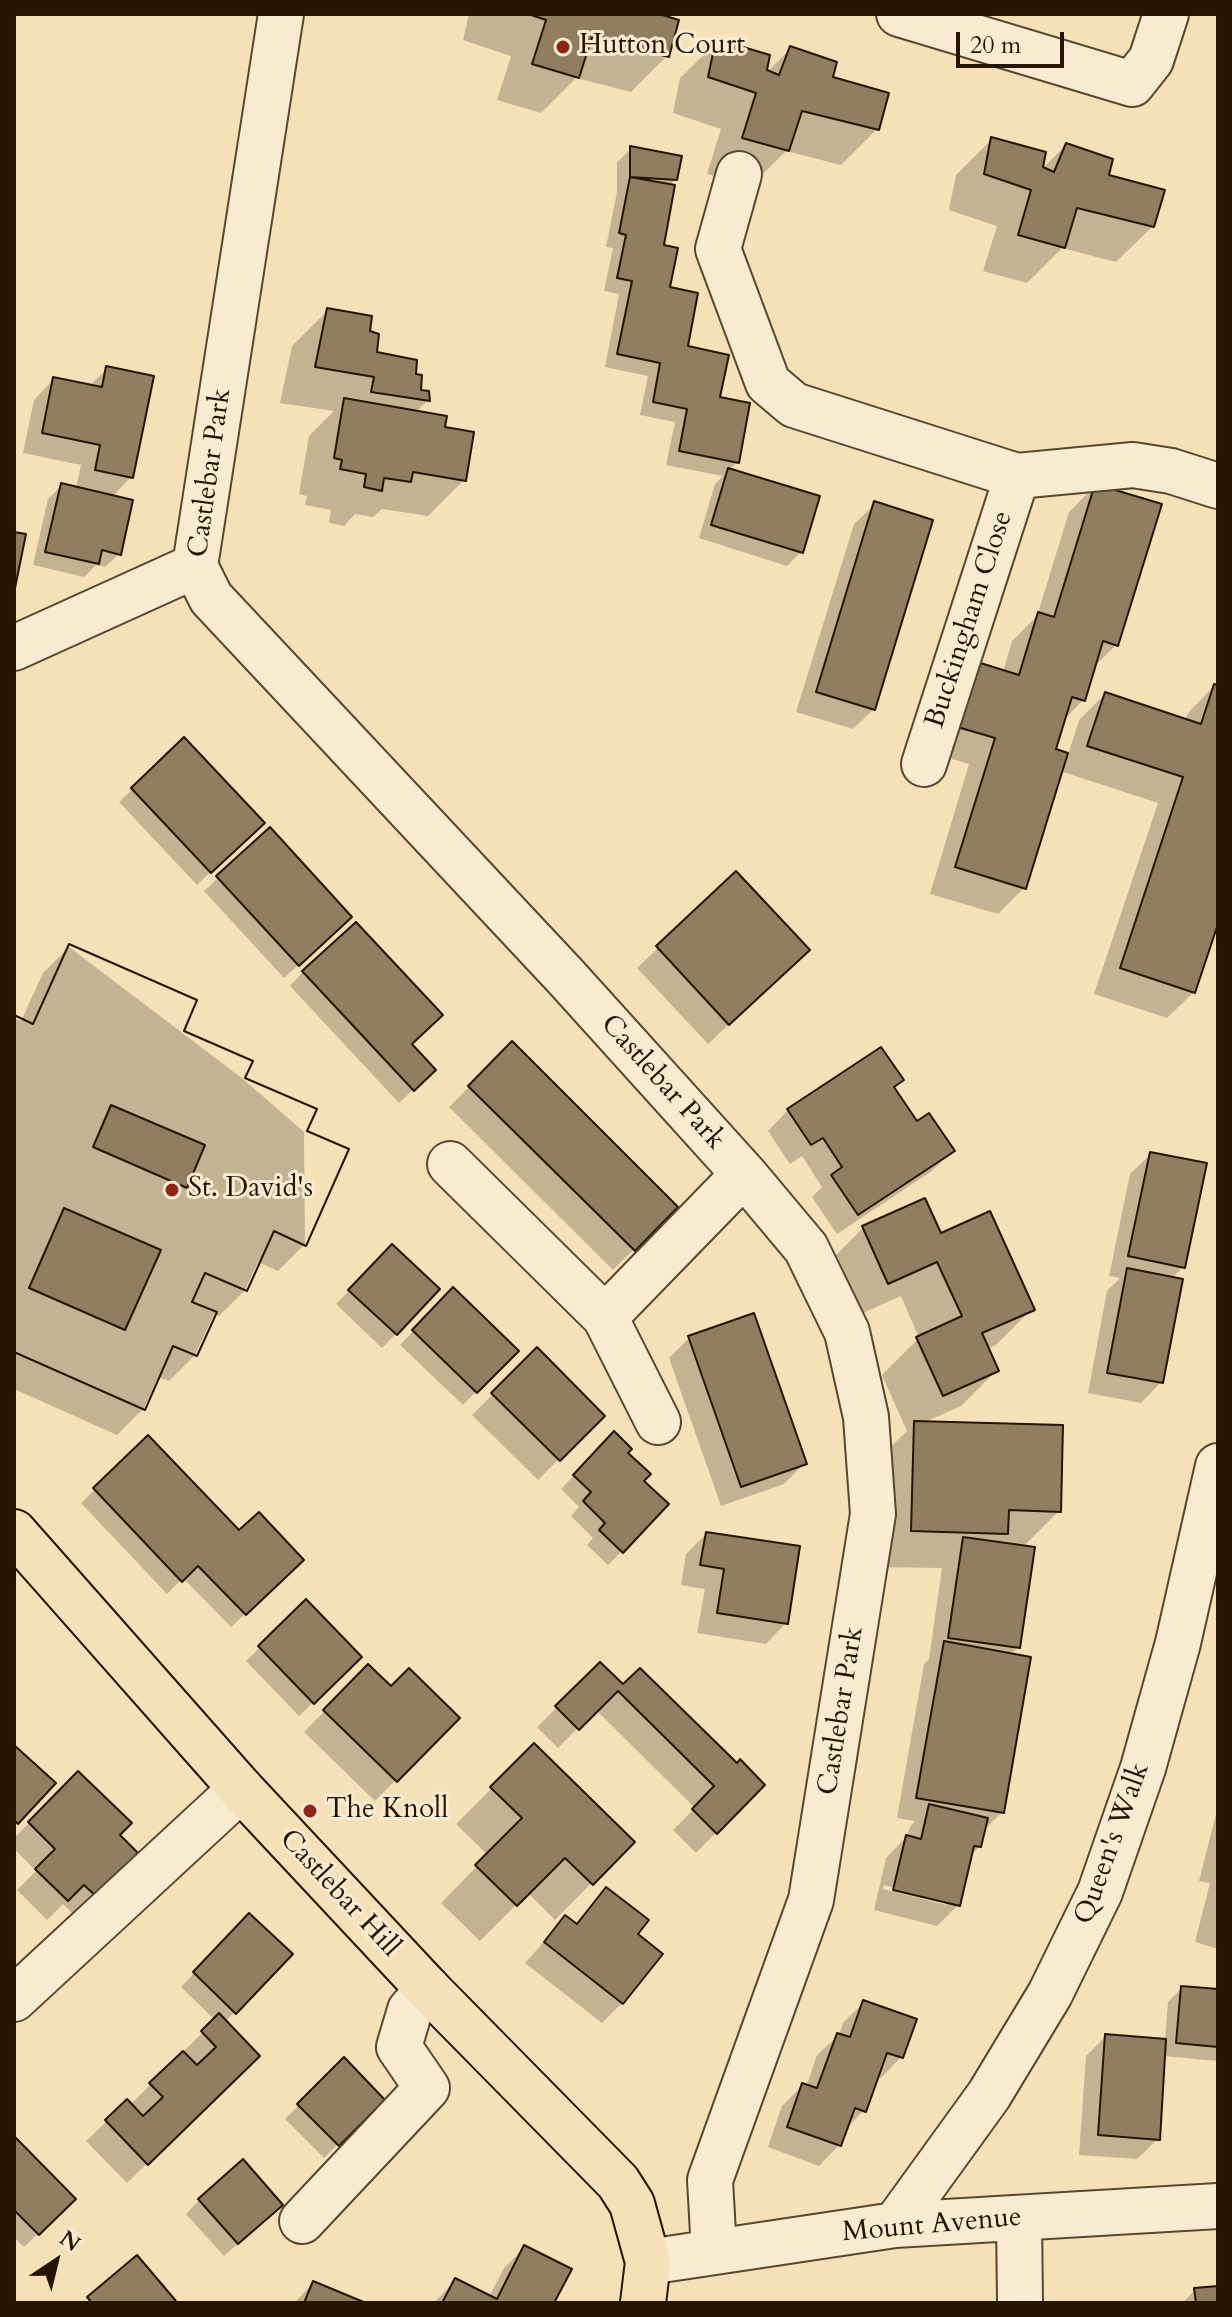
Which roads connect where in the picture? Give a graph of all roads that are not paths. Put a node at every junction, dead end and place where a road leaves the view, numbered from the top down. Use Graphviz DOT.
graph roads {
  1 [pos="281,14"];
  2 [pos="899,14"];
  3 [pos="1166,14"];
  4 [pos="739,174"];
  5 [pos="1017,476"];
  6 [pos="1218,486"];
  7 [pos="195,566"];
  8 [pos="14,648"];
  9 [pos="924,764"];
  10 [pos="450,1164"];
  11 [pos="744,1174"];
  12 [pos="605,1317"];
  13 [pos="658,1422"];
  14 [pos="1218,1466"];
  15 [pos="14,1532"];
  16 [pos="241,1789"];
  17 [pos="428,1989"];
  18 [pos="14,1999"];
  19 [pos="1218,2206"];
  20 [pos="1019,2218"];
  21 [pos="302,2221"];
  22 [pos="895,2225"];
  23 [pos="714,2251"];
  24 [pos="646,2283"];
  25 [pos="1020,2303"];
  1 -- 7 [label="street, Castlebar Park"];
  2 -- 3 [label="street"];
  4 -- 5 [label="street, Buckingham Close"];
  5 -- 6 [label="street, Buckingham Close"];
  5 -- 9 [label="street, Buckingham Close"];
  7 -- 8 [label="street"];
  7 -- 11 [label="street, Castlebar Park"];
  10 -- 12 [label="street"];
  11 -- 12 [label="street"];
  11 -- 23 [label="street, Castlebar Park"];
  12 -- 13 [label="street"];
  14 -- 22 [label="street, Queen's Walk"];
  15 -- 16 [label="main road, Castlebar Hill"];
  16 -- 17 [label="main road, Castlebar Hill"];
  16 -- 18 [label="street"];
  17 -- 21 [label="street"];
  17 -- 24 [label="main road, Castlebar Hill"];
  19 -- 20 [label="street, Mount Avenue"];
  20 -- 22 [label="street, Mount Avenue"];
  20 -- 25 [label="street"];
  22 -- 23 [label="street, Mount Avenue"];
  23 -- 24 [label="street, Mount Avenue"];
}
